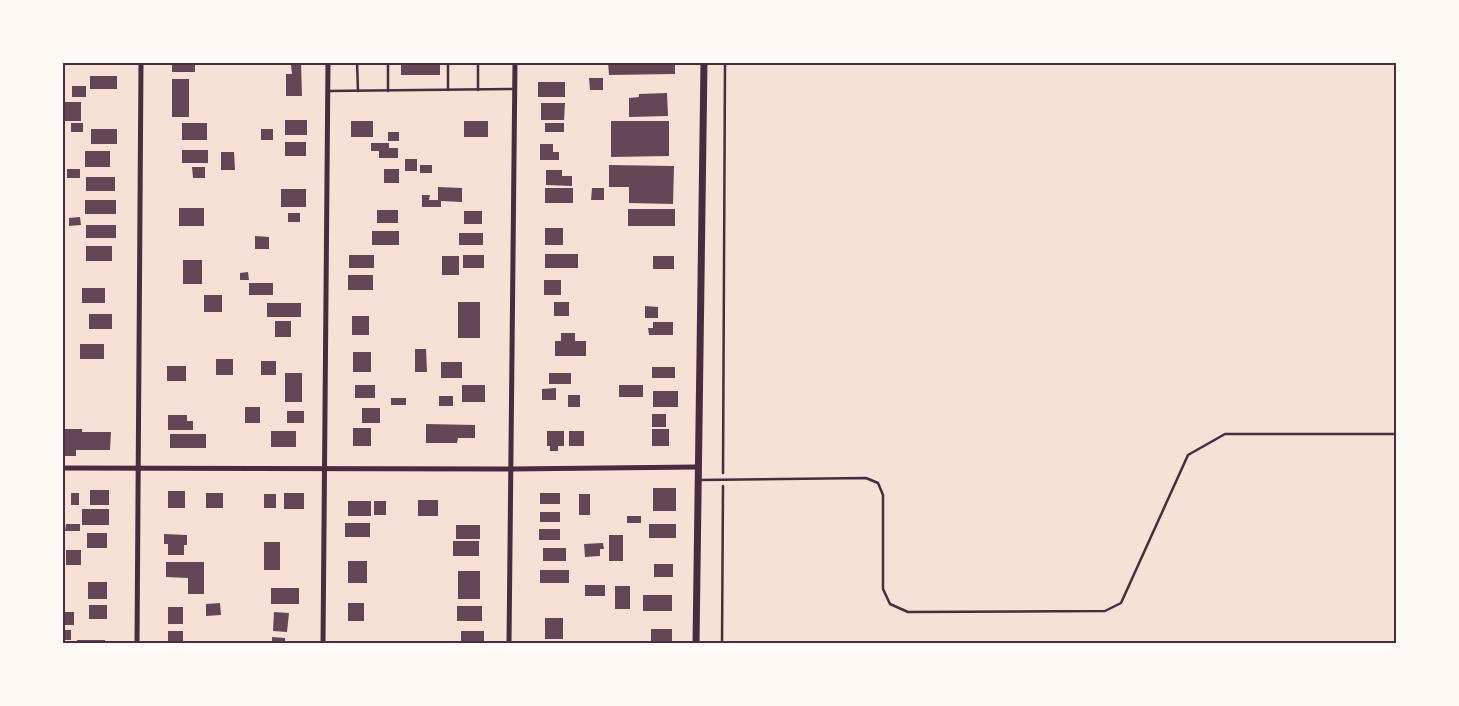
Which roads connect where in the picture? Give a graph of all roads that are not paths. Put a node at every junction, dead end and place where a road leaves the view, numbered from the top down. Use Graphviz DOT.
graph roads {
  1 [pos="141,62"];
  2 [pos="328,62"];
  3 [pos="358,62"];
  4 [pos="388,62"];
  5 [pos="448,62"];
  6 [pos="478,62"];
  7 [pos="515,62"];
  8 [pos="704,62"];
  9 [pos="514,89"];
  10 [pos="448,90"];
  11 [pos="478,90"];
  12 [pos="328,91"];
  13 [pos="358,91"];
  14 [pos="388,91"];
  15 [pos="1396,434"];
  16 [pos="697,467"];
  17 [pos="62,468"];
  18 [pos="138,468"];
  19 [pos="324,468"];
  20 [pos="511,469"];
  21 [pos="697,480"];
  22 [pos="137,644"];
  23 [pos="323,644"];
  24 [pos="509,644"];
  25 [pos="696,644"];
  1 -- 18 [label="street"];
  2 -- 12 [label="street"];
  3 -- 13 [label="lane"];
  4 -- 14 [label="lane"];
  5 -- 10 [label="lane"];
  6 -- 11 [label="lane"];
  7 -- 9 [label="street"];
  8 -- 16 [label="street"];
  9 -- 11 [label="lane"];
  9 -- 20 [label="street"];
  10 -- 11 [label="lane"];
  10 -- 14 [label="lane"];
  12 -- 13 [label="lane"];
  12 -- 19 [label="street"];
  13 -- 14 [label="lane"];
  15 -- 21 [label="lane"];
  16 -- 20 [label="street"];
  16 -- 21 [label="street"];
  17 -- 18 [label="street"];
  18 -- 19 [label="street"];
  18 -- 22 [label="street"];
  19 -- 20 [label="street"];
  19 -- 23 [label="street"];
  20 -- 24 [label="street"];
  21 -- 25 [label="street"];
}
